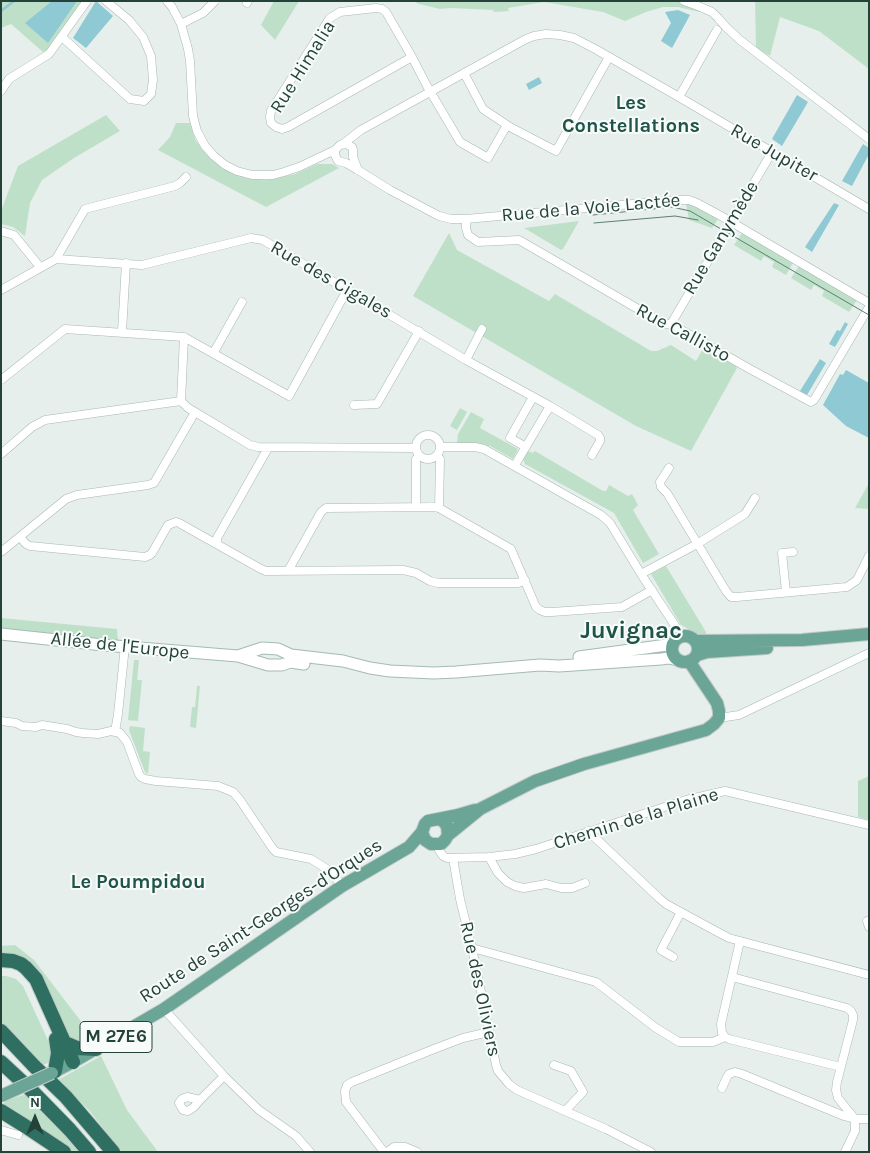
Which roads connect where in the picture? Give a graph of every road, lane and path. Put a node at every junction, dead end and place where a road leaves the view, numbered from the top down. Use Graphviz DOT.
graph roads {
  1 [pos="87,1"];
  2 [pos="106,1"];
  3 [pos="167,1"];
  4 [pos="215,1"];
  5 [pos="684,1"];
  6 [pos="181,24"];
  7 [pos="717,30"];
  8 [pos="62,37"];
  9 [pos="412,57"];
  10 [pos="609,57"];
  11 [pos="464,73"];
  12 [pos="1,91"];
  13 [pos="430,92"];
  14 [pos="679,97"];
  15 [pos="507,125"];
  16 [pos="355,136"];
  17 [pos="869,139"];
  18 [pos="343,144"];
  19 [pos="335,150"];
  20 [pos="772,152"];
  21 [pos="353,153"];
  22 [pos="317,159"];
  23 [pos="336,159"];
  24 [pos="346,163"];
  25 [pos="358,170"];
  26 [pos="186,177"];
  27 [pos="869,209"];
  28 [pos="466,219"];
  29 [pos="731,222"];
  30 [pos="1,230"];
  31 [pos="56,259"];
  32 [pos="126,263"];
  33 [pos="40,267"];
  34 [pos="1,290"];
  35 [pos="347,290"];
  36 [pos="242,302"];
  37 [pos="869,305"];
  38 [pos="671,324"];
  39 [pos="482,329"];
  40 [pos="419,331"];
  41 [pos="122,332"];
  42 [pos="184,336"];
  43 [pos="214,352"];
  44 [pos="466,360"];
  45 [pos="1,380"];
  46 [pos="533,397"];
  47 [pos="181,401"];
  48 [pos="354,405"];
  49 [pos="550,406"];
  50 [pos="195,412"];
  51 [pos="440,447"];
  52 [pos="526,447"];
  53 [pos="268,448"];
  54 [pos="418,452"];
  55 [pos="1,454"];
  56 [pos="592,455"];
  57 [pos="437,456"];
  58 [pos="515,466"];
  59 [pos="669,468"];
  60 [pos="755,498"];
  61 [pos="416,507"];
  62 [pos="439,508"];
  63 [pos="20,537"];
  64 [pos="217,544"];
  65 [pos="698,544"];
  66 [pos="1,552"];
  67 [pos="793,552"];
  68 [pos="868,556"];
  69 [pos="288,570"];
  70 [pos="641,574"];
  71 [pos="525,580"];
  72 [pos="652,590"];
  73 [pos="786,592"];
  74 [pos="1,634"];
  75 [pos="869,634"];
  76 [pos="869,638"];
  77 [pos="679,639"];
  78 [pos="696,641"];
  79 [pos="125,646"];
  80 [pos="869,653"];
  81 [pos="256,656"];
  82 [pos="286,658"];
  83 [pos="688,659"];
  84 [pos="540,665"];
  85 [pos="719,718"];
  86 [pos="1,721"];
  87 [pos="115,732"];
  88 [pos="480,809"];
  89 [pos="438,819"];
  90 [pos="869,824"];
  91 [pos="588,831"];
  92 [pos="422,832"];
  93 [pos="448,835"];
  94 [pos="433,844"];
  95 [pos="409,847"];
  96 [pos="489,857"];
  97 [pos="454,858"];
  98 [pos="585,883"];
  99 [pos="342,886"];
  100 [pos="681,912"];
  101 [pos="740,941"];
  102 [pos="472,948"];
  103 [pos="673,957"];
  104 [pos="1,960"];
  105 [pos="1,966"];
  106 [pos="869,975"];
  107 [pos="732,977"];
  108 [pos="164,1009"];
  109 [pos="1,1031"];
  110 [pos="489,1032"];
  111 [pos="725,1037"];
  112 [pos="60,1041"];
  113 [pos="1,1045"];
  114 [pos="96,1049"];
  115 [pos="1,1062"];
  116 [pos="554,1065"];
  117 [pos="841,1067"];
  118 [pos="62,1068"];
  119 [pos="224,1076"];
  120 [pos="722,1088"];
  121 [pos="1,1096"];
  122 [pos="200,1100"];
  123 [pos="565,1111"];
  124 [pos="1,1112"];
  125 [pos="855,1119"];
  126 [pos="869,1119"];
  127 [pos="1,1130"];
  128 [pos="18,1135"];
  129 [pos="308,1150"];
  130 [pos="64,1152"];
  131 [pos="90,1152"];
  132 [pos="103,1152"];
  133 [pos="113,1152"];
  134 [pos="297,1152"];
  135 [pos="385,1152"];
  136 [pos="417,1152"];
  137 [pos="651,1152"];
  138 [pos="845,1152"];
  1 -- 8 [label="street"];
  2 -- 8 [label="street"];
  3 -- 6 [label="street"];
  4 -- 6 [label="street"];
  5 -- 17 [label="street"];
  6 -- 22 [label="street"];
  7 -- 14 [label="street"];
  8 -- 12 [label="street"];
  9 -- 9 [label="street, Rue Himalia"];
  9 -- 13 [label="street, Rue Himalia"];
  10 -- 11 [label="street, Rue Jupiter"];
  10 -- 14 [label="street, Rue Jupiter"];
  10 -- 15 [label="street"];
  11 -- 13 [label="street, Rue Jupiter"];
  11 -- 15 [label="street"];
  13 -- 15 [label="street"];
  13 -- 16 [label="street, Rue Jupiter"];
  14 -- 20 [label="street, Rue Jupiter"];
  16 -- 18 [label="street, Rue Jupiter"];
  16 -- 21 [label="street"];
  18 -- 19 [label="street"];
  18 -- 21 [label="street"];
  19 -- 22 [label="street"];
  19 -- 23 [label="street"];
  20 -- 27 [label="street, Rue Jupiter"];
  20 -- 29 [label="street, Rue Ganymède"];
  21 -- 24 [label="street"];
  21 -- 25 [label="street"];
  22 -- 23 [label="street"];
  23 -- 24 [label="street"];
  24 -- 25 [label="street, Rue de la Voie Lactée"];
  25 -- 28 [label="street, Rue de la Voie Lactée"];
  26 -- 31 [label="street"];
  28 -- 29 [label="street, Rue de la Voie Lactée"];
  28 -- 38 [label="street, Rue Callisto"];
  29 -- 37 [label="street, Rue de la Voie Lactée"];
  29 -- 38 [label="street, Rue Ganymède"];
  30 -- 33 [label="street"];
  31 -- 32 [label="street, Rue des Cigales"];
  31 -- 33 [label="street, Rue des Cigales"];
  32 -- 35 [label="street, Rue des Cigales"];
  32 -- 41 [label="street"];
  33 -- 34 [label="street, Rue des Cigales"];
  35 -- 40 [label="street, Rue des Cigales"];
  35 -- 43 [label="street"];
  36 -- 43 [label="street"];
  37 -- 38 [label="street, Rue Callisto"];
  39 -- 44 [label="street"];
  40 -- 44 [label="street, Rue des Cigales"];
  40 -- 48 [label="street"];
  41 -- 42 [label="street"];
  41 -- 45 [label="street"];
  42 -- 43 [label="street"];
  42 -- 47 [label="street"];
  44 -- 46 [label="street, Rue des Cigales"];
  46 -- 49 [label="street, Rue des Cigales"];
  46 -- 52 [label="street"];
  47 -- 50 [label="street"];
  47 -- 55 [label="street"];
  49 -- 52 [label="street"];
  49 -- 56 [label="street, Rue des Cigales"];
  50 -- 53 [label="street"];
  50 -- 63 [label="street"];
  51 -- 54 [label="street"];
  51 -- 57 [label="street"];
  51 -- 58 [label="street"];
  52 -- 58 [label="street"];
  53 -- 54 [label="street"];
  53 -- 64 [label="street"];
  54 -- 57 [label="street"];
  54 -- 61 [label="street"];
  57 -- 62 [label="street"];
  58 -- 70 [label="street"];
  59 -- 65 [label="street"];
  60 -- 65 [label="street"];
  61 -- 62 [label="street"];
  61 -- 69 [label="street"];
  62 -- 71 [label="street"];
  63 -- 64 [label="street"];
  63 -- 66 [label="street"];
  64 -- 69 [label="street"];
  65 -- 70 [label="street"];
  65 -- 73 [label="street"];
  67 -- 73 [label="street"];
  68 -- 73 [label="street"];
  69 -- 71 [label="street"];
  70 -- 72 [label="street"];
  71 -- 72 [label="street"];
  72 -- 77 [label="street"];
  74 -- 79 [label="street, Allée de l'Europe"];
  75 -- 78 [label="main road"];
  76 -- 83 [label="main road"];
  77 -- 78 [label="main road"];
  77 -- 83 [label="main road"];
  77 -- 84 [label="street, Allée de l'Europe"];
  78 -- 83 [label="main road"];
  79 -- 81 [label="street, Allée de l'Europe"];
  79 -- 87 [label="street"];
  80 -- 85 [label="street"];
  81 -- 82 [label="street, Allée de l'Europe"];
  81 -- 82 [label="street, Allée de l'Europe"];
  82 -- 84 [label="street, Allée de l'Europe"];
  83 -- 84 [label="street, Allée de l'Europe"];
  83 -- 85 [label="main road"];
  85 -- 88 [label="main road"];
  86 -- 87 [label="street"];
  87 -- 99 [label="street"];
  88 -- 89 [label="main road"];
  88 -- 93 [label="main road"];
  89 -- 92 [label="main road"];
  89 -- 93 [label="main road"];
  90 -- 91 [label="street, Chemin de la Plaine"];
  91 -- 96 [label="street, Chemin de la Plaine"];
  91 -- 100 [label="street"];
  92 -- 94 [label="main road"];
  92 -- 95 [label="main road, Route de Saint-Georges-d'Orques"];
  93 -- 94 [label="main road"];
  94 -- 95 [label="main road, Route de Saint-Georges-d'Orques"];
  94 -- 97 [label="street"];
  95 -- 99 [label="main road, Route de Saint-Georges-d'Orques"];
  96 -- 97 [label="street, Chemin de la Plaine"];
  96 -- 98 [label="street"];
  97 -- 102 [label="street, Rue des Oliviers"];
  99 -- 108 [label="main road, Route de Saint-Georges-d'Orques"];
  100 -- 101 [label="street"];
  100 -- 103 [label="street"];
  101 -- 106 [label="street"];
  101 -- 107 [label="street"];
  102 -- 110 [label="street, Rue des Oliviers"];
  102 -- 111 [label="street"];
  104 -- 112 [label="highway"];
  105 -- 112 [label="highway"];
  107 -- 111 [label="street"];
  107 -- 117 [label="street"];
  108 -- 114 [label="main road, Route de Saint-Georges-d'Orques / M 27E6"];
  108 -- 119 [label="street"];
  109 -- 133 [label="highway"];
  110 -- 123 [label="street, Rue des Oliviers"];
  110 -- 135 [label="street"];
  111 -- 117 [label="street"];
  112 -- 114 [label="highway"];
  112 -- 118 [label="highway"];
  113 -- 132 [label="highway"];
  114 -- 118 [label="main road, Route de Saint-Georges-d'Orques / M 27E6"];
  115 -- 131 [label="highway"];
  116 -- 123 [label="street"];
  117 -- 125 [label="street"];
  118 -- 121 [label="main road, Route de Saint-Georges-d'Orques / M 27E6, bridge"];
  119 -- 122 [label="street"];
  119 -- 129 [label="street"];
  120 -- 125 [label="street"];
  123 -- 137 [label="street, Rue des Oliviers"];
  124 -- 130 [label="highway"];
  125 -- 126 [label="street"];
  125 -- 138 [label="street"];
  127 -- 128 [label="street"];
  129 -- 134 [label="street"];
  135 -- 136 [label="street"];
}
